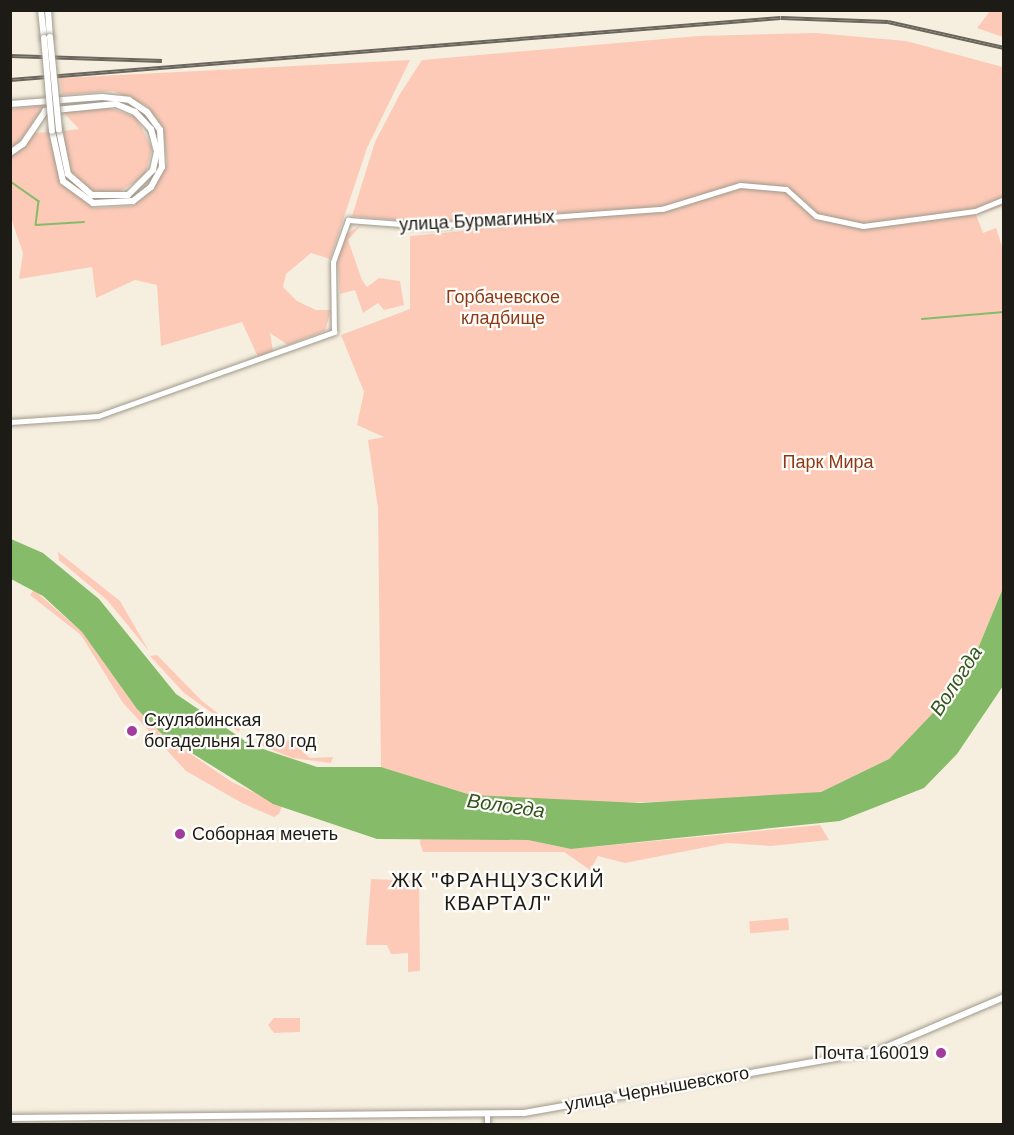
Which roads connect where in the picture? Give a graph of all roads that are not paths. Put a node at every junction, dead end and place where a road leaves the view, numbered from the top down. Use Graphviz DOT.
graph roads {
  1 [pos="41,10"];
  2 [pos="48,10"];
  3 [pos="47,38"];
  4 [pos="10,104"];
  5 [pos="55,131"];
  6 [pos="10,153"];
  7 [pos="1004,199"];
  8 [pos="10,422"];
  9 [pos="1004,997"];
  10 [pos="487,1115"];
  11 [pos="175,1117"];
  12 [pos="10,1118"];
  13 [pos="176,1125"];
  14 [pos="487,1125"];
  1 -- 3 [label="main road"];
  2 -- 3 [label="main road"];
  3 -- 5 [label="main road, bridge"];
  4 -- 5 [label="main road"];
  5 -- 6 [label="main road"];
  7 -- 8 [label="street, улица Бурмагиных"];
  9 -- 10 [label="main road, улица Чернышевского"];
  10 -- 11 [label="main road, улица Чернышевского"];
  10 -- 14 [label="street"];
  11 -- 12 [label="main road, улица Чернышевского"];
  11 -- 13 [label="street"];
}
